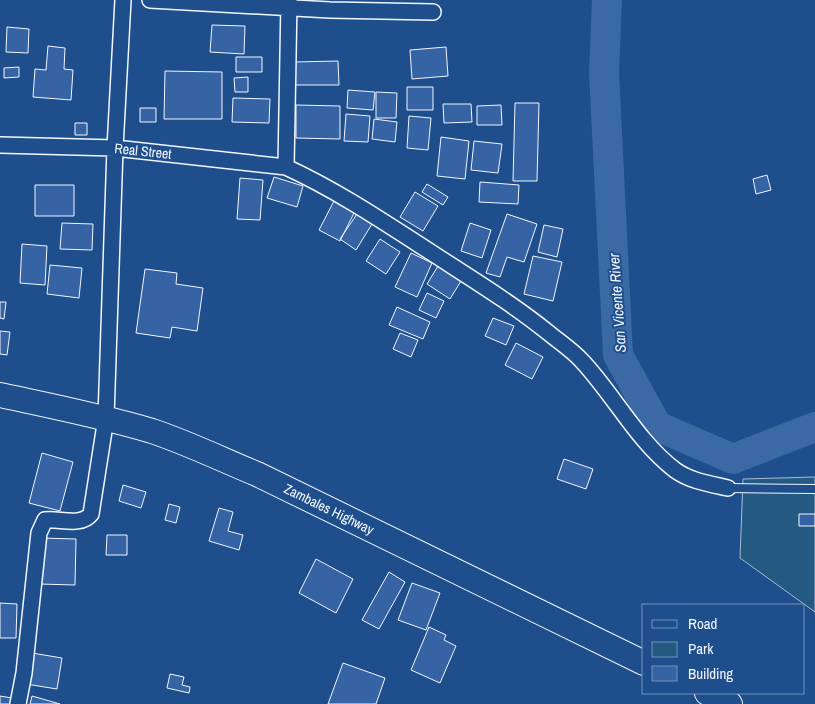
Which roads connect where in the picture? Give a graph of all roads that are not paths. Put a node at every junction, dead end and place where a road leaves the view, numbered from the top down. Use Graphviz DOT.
graph roads {
  1 [pos="123,0"];
  2 [pos="150,0"];
  3 [pos="288,3"];
  4 [pos="433,12"];
  5 [pos="0,146"];
  6 [pos="115,148"];
  7 [pos="286,167"];
  8 [pos="0,395"];
  9 [pos="106,418"];
  10 [pos="728,488"];
  11 [pos="815,489"];
  12 [pos="642,661"];
  13 [pos="709,694"];
  14 [pos="18,704"];
  15 [pos="730,704"];
  1 -- 6 [label="street"];
  2 -- 3 [label="street"];
  3 -- 4 [label="street"];
  3 -- 7 [label="street"];
  5 -- 6 [label="street, Real Street"];
  6 -- 7 [label="street, Real Street"];
  6 -- 9 [label="street"];
  7 -- 10 [label="street"];
  8 -- 9 [label="main road, Zambales Highway"];
  9 -- 12 [label="main road, Zambales Highway"];
  9 -- 14 [label="street"];
  10 -- 11 [label="lane"];
  13 -- 15 [label="main road"];
}
